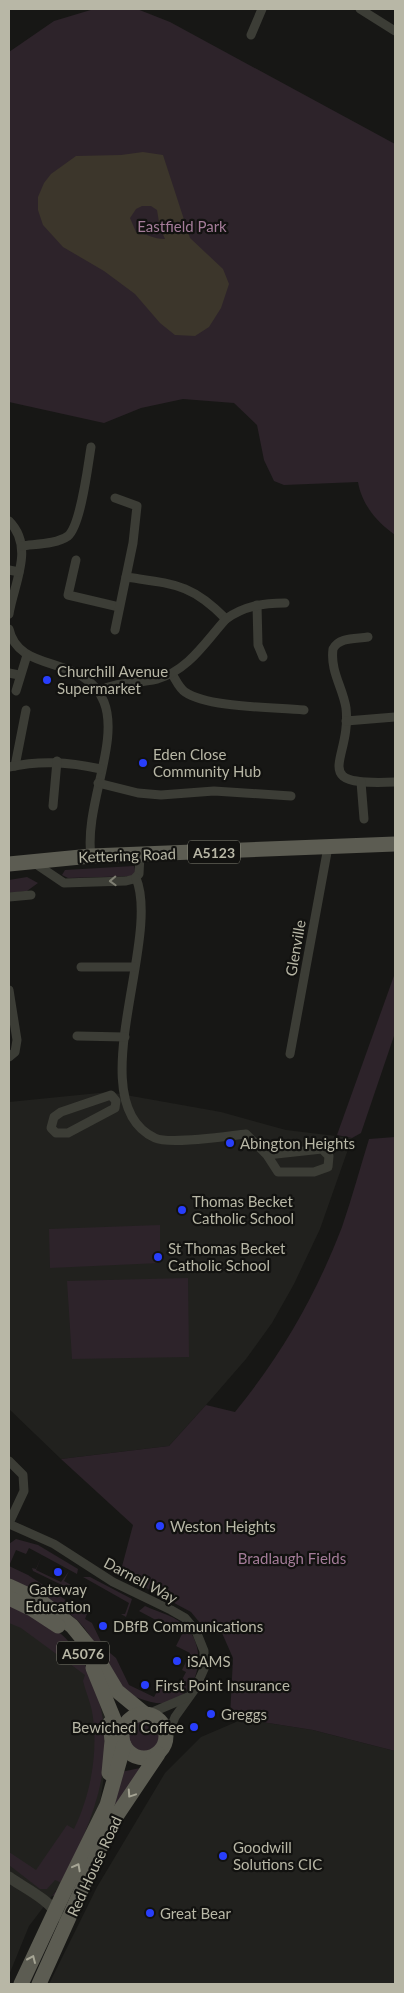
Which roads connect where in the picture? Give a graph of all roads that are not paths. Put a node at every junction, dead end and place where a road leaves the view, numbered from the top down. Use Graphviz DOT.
graph roads {
  1 [pos="262,9"];
  2 [pos="360,9"];
  3 [pos="395,31"];
  4 [pos="251,35"];
  5 [pos="91,447"];
  6 [pos="115,498"];
  7 [pos="9,521"];
  8 [pos="22,546"];
  9 [pos="76,560"];
  10 [pos="9,570"];
  11 [pos="18,572"];
  12 [pos="126,577"];
  13 [pos="285,603"];
  14 [pos="257,604"];
  15 [pos="119,607"];
  16 [pos="9,614"];
  17 [pos="226,619"];
  18 [pos="9,629"];
  19 [pos="115,630"];
  20 [pos="368,637"];
  21 [pos="27,655"];
  22 [pos="263,657"];
  23 [pos="9,673"];
  24 [pos="172,674"];
  25 [pos="19,675"];
  26 [pos="16,691"];
  27 [pos="98,691"];
  28 [pos="26,710"];
  29 [pos="304,710"];
  30 [pos="395,717"];
  31 [pos="346,721"];
  32 [pos="57,761"];
  33 [pos="12,766"];
  34 [pos="101,769"];
  35 [pos="361,782"];
  36 [pos="395,782"];
  37 [pos="98,783"];
  38 [pos="291,796"];
  39 [pos="52,806"];
  40 [pos="364,819"];
  41 [pos="395,844"];
  42 [pos="328,847"];
  43 [pos="140,855"];
  44 [pos="92,856"];
  45 [pos="58,858"];
  46 [pos="32,861"];
  47 [pos="9,864"];
  48 [pos="54,877"];
  49 [pos="136,878"];
  50 [pos="31,895"];
  51 [pos="9,897"];
  52 [pos="81,967"];
  53 [pos="134,967"];
  54 [pos="9,990"];
  55 [pos="77,1036"];
  56 [pos="125,1037"];
  57 [pos="290,1054"];
  58 [pos="9,1057"];
  59 [pos="121,1101"];
  60 [pos="267,1155"];
  61 [pos="9,1461"];
  62 [pos="9,1524"];
  63 [pos="9,1586"];
  64 [pos="9,1598"];
  65 [pos="104,1693"];
  66 [pos="190,1695"];
  67 [pos="146,1714"];
  68 [pos="167,1738"];
  69 [pos="123,1742"];
  70 [pos="158,1754"];
  71 [pos="100,1823"];
  72 [pos="11,1879"];
  73 [pos="39,1905"];
  74 [pos="60,1914"];
  75 [pos="43,1935"];
  76 [pos="21,1984"];
  77 [pos="39,1984"];
  1 -- 4 [label="street"];
  2 -- 3 [label="street"];
  5 -- 8 [label="street"];
  6 -- 12 [label="street"];
  7 -- 8 [label="street"];
  8 -- 11 [label="street"];
  9 -- 15 [label="street"];
  10 -- 11 [label="street"];
  11 -- 16 [label="street"];
  12 -- 15 [label="street"];
  12 -- 17 [label="street"];
  13 -- 14 [label="street"];
  14 -- 17 [label="street"];
  14 -- 22 [label="street"];
  15 -- 19 [label="street"];
  17 -- 24 [label="street"];
  18 -- 21 [label="street"];
  20 -- 31 [label="street"];
  21 -- 25 [label="street"];
  21 -- 27 [label="street"];
  23 -- 25 [label="street"];
  24 -- 27 [label="street"];
  24 -- 29 [label="street"];
  25 -- 26 [label="street"];
  27 -- 34 [label="street"];
  28 -- 33 [label="street"];
  30 -- 31 [label="street"];
  31 -- 35 [label="street"];
  32 -- 33 [label="street"];
  32 -- 34 [label="street"];
  32 -- 39 [label="street"];
  34 -- 37 [label="street"];
  35 -- 36 [label="street"];
  35 -- 40 [label="street"];
  37 -- 38 [label="street"];
  37 -- 44 [label="street"];
  41 -- 42 [label="main road, Kettering Road / A5123"];
  42 -- 43 [label="main road, Kettering Road / A5123"];
  42 -- 57 [label="street, Glenville"];
  43 -- 44 [label="main road, Kettering Road / A5123"];
  43 -- 49 [label="street"];
  44 -- 45 [label="main road, Kettering Road / A5123"];
  45 -- 46 [label="main road, Kettering Road / A5123"];
  45 -- 48 [label="street"];
  46 -- 47 [label="main road, Kettering Road / A5123"];
  46 -- 48 [label="street"];
  49 -- 48 [label="street, one-way"];
  49 -- 53 [label="street"];
  50 -- 51 [label="street"];
  52 -- 53 [label="street"];
  53 -- 56 [label="street"];
  54 -- 58 [label="street"];
  55 -- 56 [label="street"];
  56 -- 59 [label="street"];
  59 -- 59 [label="street"];
  59 -- 60 [label="street"];
  60 -- 60 [label="street"];
  61 -- 62 [label="street"];
  62 -- 66 [label="street, Darnell Way"];
  63 -- 67 [label="main road"];
  64 -- 65 [label="main road, A5076"];
  65 -- 69 [label="main road, A5076"];
  65 -- 71 [label="main road"];
  66 -- 67 [label="street"];
  66 -- 68 [label="street, Darnell Way"];
  67 -- 68 [label="main road"];
  67 -- 69 [label="main road"];
  68 -- 70 [label="main road"];
  69 -- 70 [label="main road"];
  69 -- 71 [label="main road"];
  70 -- 74 [label="main road, Red House Road, one-way"];
  74 -- 71 [label="main road, one-way"];
  72 -- 73 [label="street"];
  72 -- 74 [label="street"];
  73 -- 74 [label="street"];
  73 -- 75 [label="street"];
  74 -- 75 [label="main road"];
  74 -- 77 [label="main road, Red House Road"];
  76 -- 75 [label="main road, one-way"];
}
